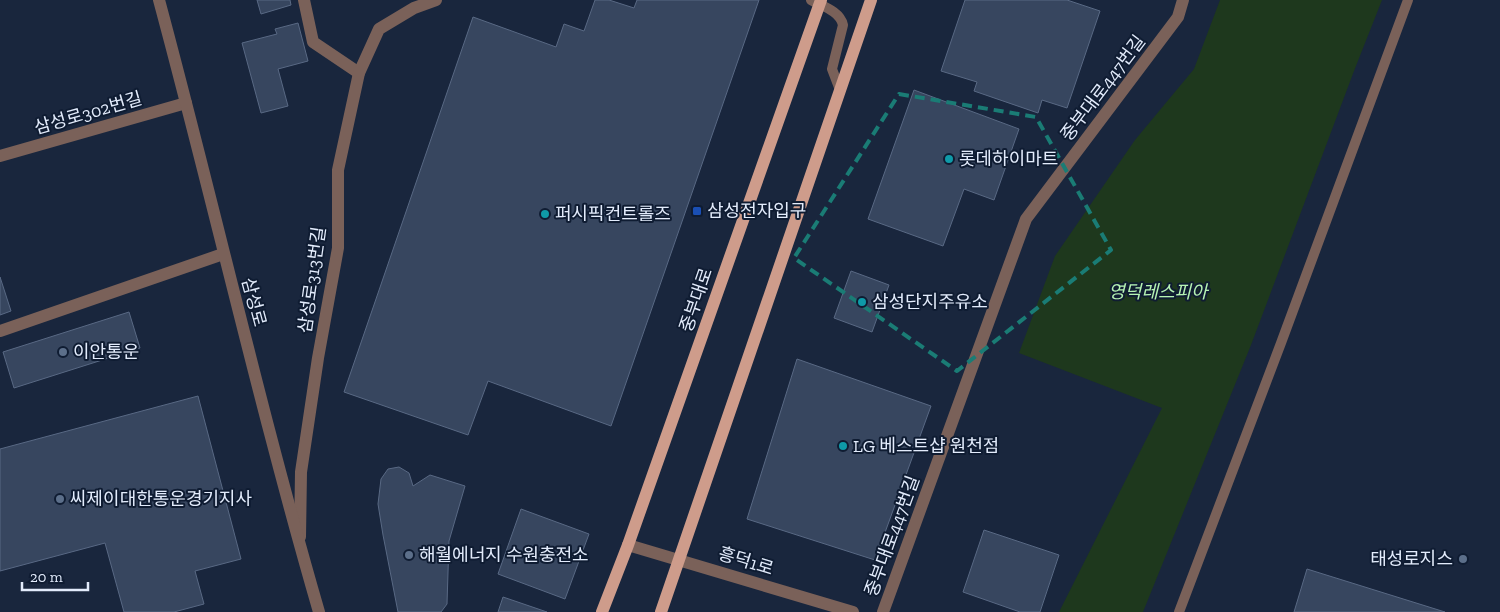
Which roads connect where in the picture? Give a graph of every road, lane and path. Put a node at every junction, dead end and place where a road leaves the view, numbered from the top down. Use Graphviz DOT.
graph roads {
  1 [pos="159,0"];
  2 [pos="304,0"];
  3 [pos="436,0"];
  4 [pos="872,0"];
  5 [pos="1183,0"];
  6 [pos="1408,0"];
  7 [pos="817,2"];
  8 [pos="358,73"];
  9 [pos="840,90"];
  10 [pos="186,103"];
  11 [pos="0,156"];
  12 [pos="224,254"];
  13 [pos="0,331"];
  14 [pos="628,544"];
  15 [pos="300,545"];
  16 [pos="680,560"];
  17 [pos="319,612"];
  18 [pos="602,612"];
  19 [pos="661,612"];
  20 [pos="853,612"];
  21 [pos="883,612"];
  22 [pos="1178,612"];
  1 -- 10 [label="street, 삼성로"];
  2 -- 8 [label="street"];
  3 -- 8 [label="street, 삼성로313번길"];
  4 -- 9 [label="main road"];
  5 -- 21 [label="street, 중부대로447번길"];
  6 -- 22 [label="lane"];
  7 -- 9 [label="lane"];
  7 -- 14 [label="main road, 중부대로"];
  8 -- 15 [label="street, 삼성로313번길"];
  9 -- 16 [label="main road"];
  10 -- 11 [label="street, 삼성로302번길"];
  10 -- 12 [label="street, 삼성로"];
  12 -- 13 [label="street"];
  12 -- 15 [label="street, 삼성로"];
  14 -- 16 [label="street, 흥덕1로"];
  14 -- 18 [label="main road, 중부대로"];
  15 -- 17 [label="street, 삼성로"];
  16 -- 19 [label="main road"];
  16 -- 20 [label="street, 흥덕1로"];
}
